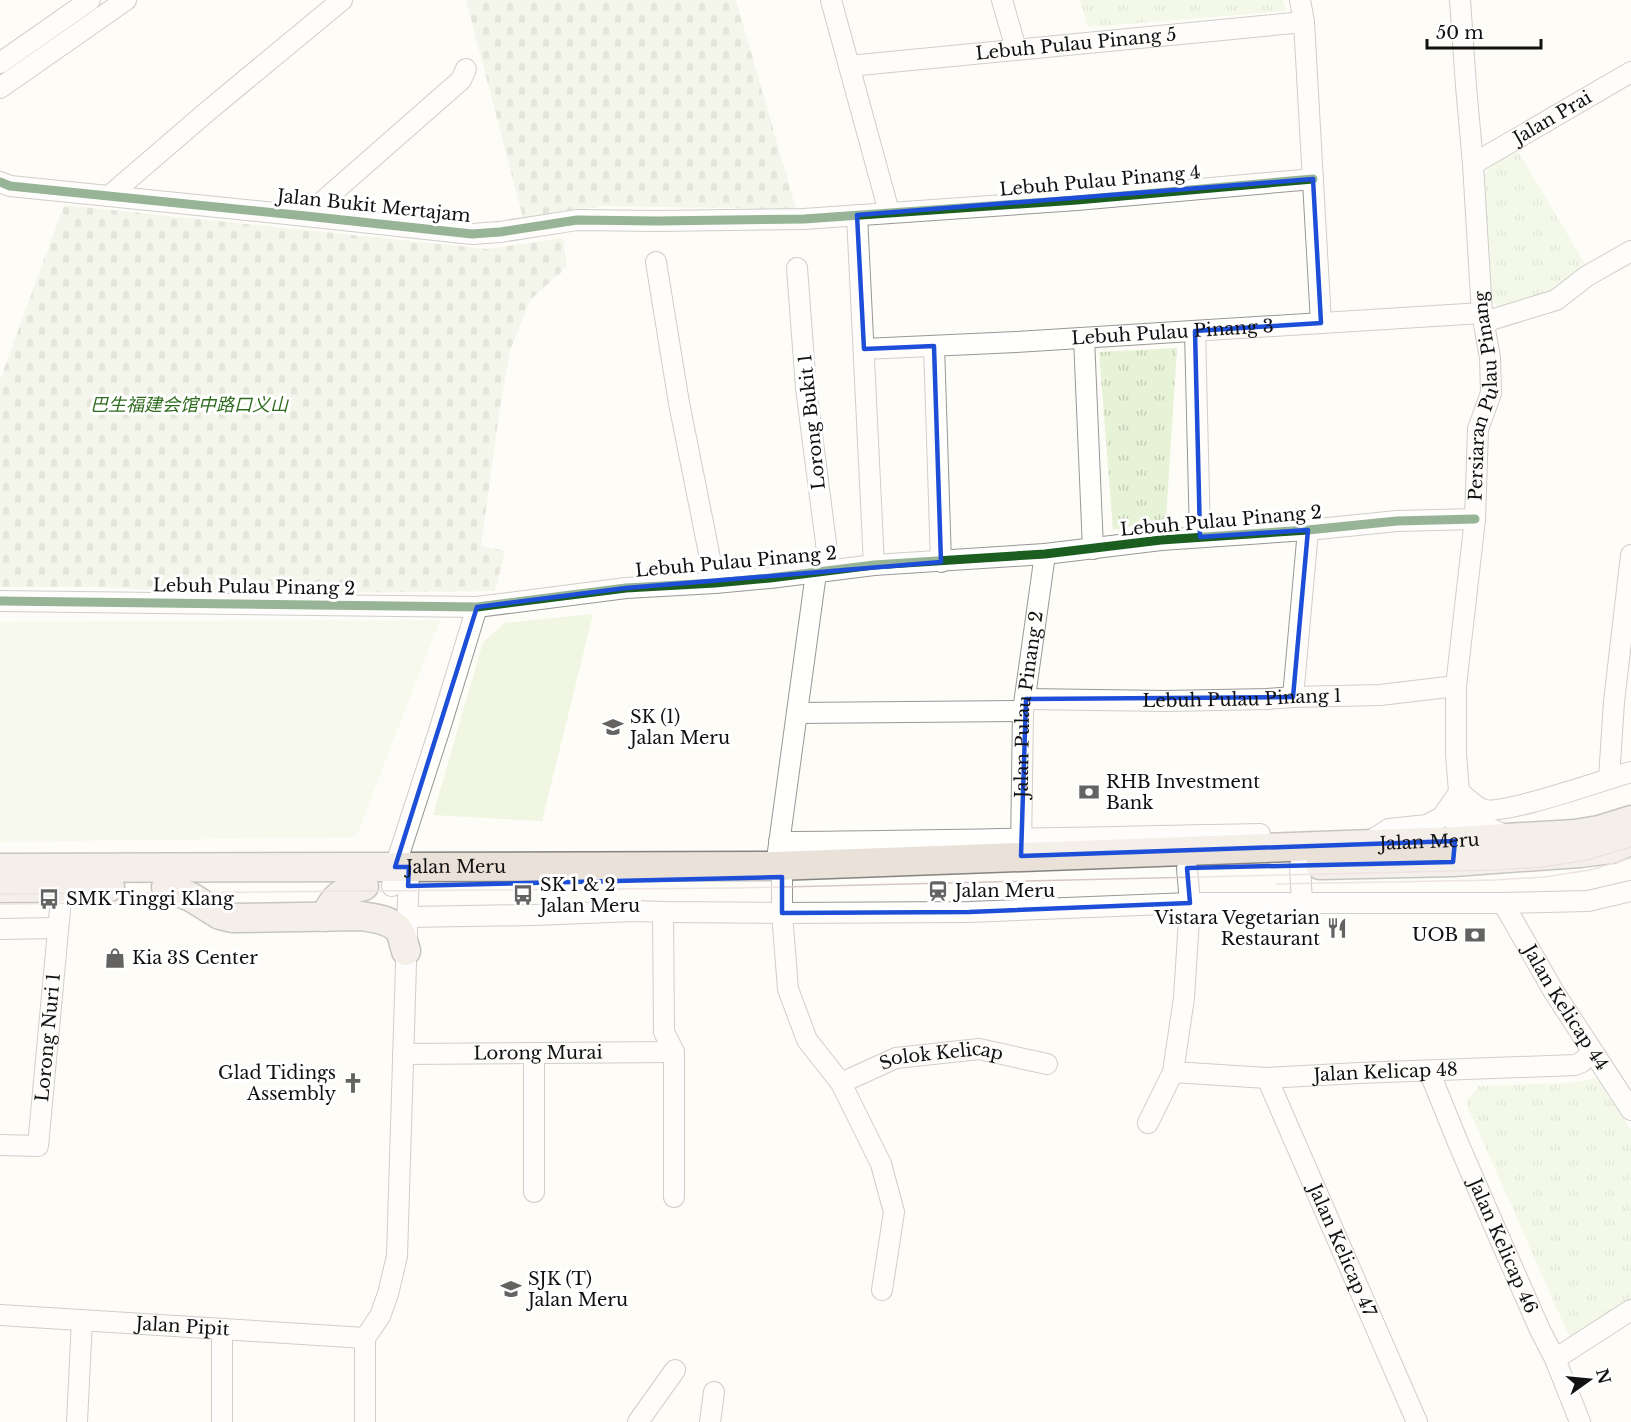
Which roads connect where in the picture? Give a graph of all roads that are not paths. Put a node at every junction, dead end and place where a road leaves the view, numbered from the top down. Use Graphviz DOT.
graph roads {
  1 [pos="90,0"];
  2 [pos="126,0"];
  3 [pos="342,0"];
  4 [pos="831,0"];
  5 [pos="1002,0"];
  6 [pos="1300,0"];
  7 [pos="1460,0"];
  8 [pos="1304,22"];
  9 [pos="1016,49"];
  10 [pos="0,63"];
  11 [pos="849,66"];
  12 [pos="466,69"];
  13 [pos="1631,72"];
  14 [pos="0,88"];
  15 [pos="1473,164"];
  16 [pos="1312,179"];
  17 [pos="0,182"];
  18 [pos="109,196"];
  19 [pos="889,212"];
  20 [pos="857,215"];
  21 [pos="306,216"];
  22 [pos="1631,251"];
  23 [pos="656,262"];
  24 [pos="797,268"];
  25 [pos="1483,318"];
  26 [pos="1321,323"];
  27 [pos="1195,331"];
  28 [pos="1084,338"];
  29 [pos="934,346"];
  30 [pos="864,349"];
  31 [pos="1475,519"];
  32 [pos="1308,530"];
  33 [pos="1200,537"];
  34 [pos="1093,549"];
  35 [pos="1045,554"];
  36 [pos="1631,555"];
  37 [pos="942,562"];
  38 [pos="874,565"];
  39 [pos="816,573"];
  40 [pos="715,583"];
  41 [pos="1629,591"];
  42 [pos="0,602"];
  43 [pos="477,607"];
  44 [pos="1456,686"];
  45 [pos="1293,697"];
  46 [pos="1025,705"];
  47 [pos="797,713"];
  48 [pos="1631,772"];
  49 [pos="1609,778"];
  50 [pos="1459,792"];
  51 [pos="1631,820"];
  52 [pos="1508,837"];
  53 [pos="1631,842"];
  54 [pos="1361,844"];
  55 [pos="1021,847"];
  56 [pos="1454,851"];
  57 [pos="779,862"];
  58 [pos="1300,866"];
  59 [pos="0,868"];
  60 [pos="1187,868"];
  61 [pos="393,878"];
  62 [pos="166,887"];
  63 [pos="0,888"];
  64 [pos="62,888"];
  65 [pos="1631,891"];
  66 [pos="1190,903"];
  67 [pos="1302,903"];
  68 [pos="1503,903"];
  69 [pos="663,912"];
  70 [pos="782,913"];
  71 [pos="325,917"];
  72 [pos="407,917"];
  73 [pos="58,928"];
  74 [pos="0,929"];
  75 [pos="406,951"];
  76 [pos="674,1052"];
  77 [pos="1592,1052"];
  78 [pos="534,1053"];
  79 [pos="403,1054"];
  80 [pos="1047,1064"];
  81 [pos="1429,1071"];
  82 [pos="1173,1072"];
  83 [pos="1267,1078"];
  84 [pos="841,1083"];
  85 [pos="1631,1110"];
  86 [pos="1148,1123"];
  87 [pos="0,1145"];
  88 [pos="534,1191"];
  89 [pos="674,1197"];
  90 [pos="882,1290"];
  91 [pos="1631,1310"];
  92 [pos="0,1315"];
  93 [pos="82,1320"];
  94 [pos="222,1329"];
  95 [pos="365,1338"];
  96 [pos="1556,1359"];
  97 [pos="675,1370"];
  98 [pos="714,1392"];
  99 [pos="77,1422"];
  100 [pos="222,1422"];
  101 [pos="365,1422"];
  102 [pos="638,1422"];
  103 [pos="710,1422"];
  104 [pos="1417,1422"];
  105 [pos="1580,1422"];
  1 -- 10 [label="street"];
  2 -- 14 [label="street"];
  3 -- 18 [label="street"];
  4 -- 11 [label="street"];
  5 -- 9 [label="street"];
  6 -- 8 [label="street"];
  7 -- 15 [label="street, Persiaran Pulau Pinang"];
  8 -- 9 [label="street, Lebuh Pulau Pinang 5"];
  8 -- 16 [label="street"];
  9 -- 11 [label="street, Lebuh Pulau Pinang 5"];
  11 -- 19 [label="street"];
  12 -- 21 [label="street"];
  13 -- 15 [label="street, Jalan Prai"];
  15 -- 25 [label="street, Persiaran Pulau Pinang"];
  16 -- 19 [label="street, Lebuh Pulau Pinang 4"];
  16 -- 26 [label="street"];
  17 -- 18 [label="street, Jalan Bukit Mertajam"];
  18 -- 21 [label="street, Jalan Bukit Mertajam"];
  19 -- 20 [label="street, Jalan Bukit Mertajam"];
  20 -- 21 [label="street, Jalan Bukit Mertajam"];
  20 -- 30 [label="street"];
  22 -- 25 [label="street, Lebuh Pulau Pinang 3"];
  23 -- 40 [label="street"];
  24 -- 39 [label="street, Lorong Bukit 1"];
  25 -- 26 [label="street, Lebuh Pulau Pinang 3"];
  25 -- 31 [label="street, Persiaran Pulau Pinang"];
  26 -- 27 [label="street, Lebuh Pulau Pinang 3"];
  27 -- 28 [label="street, Lebuh Pulau Pinang 3"];
  27 -- 33 [label="street"];
  28 -- 29 [label="street, Lebuh Pulau Pinang 3"];
  28 -- 34 [label="street"];
  29 -- 30 [label="street, Lebuh Pulau Pinang 3"];
  29 -- 37 [label="street"];
  30 -- 38 [label="street"];
  31 -- 32 [label="street, Lebuh Pulau Pinang 2"];
  31 -- 44 [label="street, Persiaran Pulau Pinang"];
  32 -- 33 [label="street, Lebuh Pulau Pinang 2"];
  32 -- 45 [label="street"];
  33 -- 34 [label="street, Lebuh Pulau Pinang 2"];
  34 -- 35 [label="street, Lebuh Pulau Pinang 2"];
  35 -- 37 [label="street, Lebuh Pulau Pinang 2"];
  35 -- 46 [label="street, Jalan Pulau Pinang 2"];
  36 -- 41 [label="street"];
  37 -- 38 [label="street, Lebuh Pulau Pinang 2"];
  38 -- 39 [label="street, Lebuh Pulau Pinang 2"];
  39 -- 40 [label="street, Lebuh Pulau Pinang 2"];
  39 -- 47 [label="street, Lorong Bukit 1"];
  40 -- 43 [label="street, Lebuh Pulau Pinang 2"];
  41 -- 49 [label="street"];
  42 -- 43 [label="street, Lebuh Pulau Pinang 2"];
  43 -- 61 [label="street"];
  44 -- 45 [label="street, Lebuh Pulau Pinang 1"];
  44 -- 50 [label="street, Persiaran Pulau Pinang"];
  45 -- 46 [label="street, Lebuh Pulau Pinang 1"];
  46 -- 47 [label="street, Lebuh Pulau Pinang 1"];
  46 -- 55 [label="street, Jalan Pulau Pinang 2"];
  47 -- 57 [label="street, Lorong Bukit 1"];
  48 -- 49 [label="street"];
  49 -- 50 [label="street"];
  50 -- 52 [label="street"];
  50 -- 54 [label="street"];
  50 -- 56 [label="street"];
  51 -- 52 [label="highway, Jalan Meru"];
  52 -- 56 [label="highway, Jalan Meru"];
  53 -- 56 [label="highway, Jalan Meru"];
  54 -- 55 [label="highway, Jalan Meru"];
  54 -- 56 [label="highway, Jalan Meru"];
  55 -- 57 [label="highway, Jalan Meru"];
  56 -- 58 [label="highway, Jalan Meru"];
  57 -- 60 [label="highway, Jalan Meru"];
  57 -- 61 [label="highway, Jalan Meru"];
  57 -- 70 [label="street, Lorong Bukit 1"];
  58 -- 60 [label="highway, Jalan Meru"];
  58 -- 67 [label="street"];
  59 -- 61 [label="highway, Jalan Meru"];
  60 -- 66 [label="street"];
  61 -- 62 [label="highway, Jalan Meru"];
  61 -- 71 [label="highway"];
  61 -- 72 [label="street"];
  62 -- 64 [label="highway, Jalan Meru"];
  62 -- 71 [label="highway"];
  63 -- 64 [label="highway, Jalan Meru"];
  64 -- 73 [label="street, Lorong Nuri 1"];
  65 -- 68 [label="street"];
  66 -- 67 [label="street"];
  66 -- 70 [label="street"];
  66 -- 82 [label="street"];
  67 -- 68 [label="street"];
  68 -- 77 [label="street, Jalan Kelicap 44"];
  69 -- 70 [label="street"];
  69 -- 72 [label="street"];
  69 -- 76 [label="street"];
  70 -- 84 [label="street, Lorong Bukit 1"];
  71 -- 75 [label="highway"];
  72 -- 75 [label="street"];
  73 -- 74 [label="street"];
  73 -- 87 [label="street, Lorong Nuri 1"];
  75 -- 79 [label="street"];
  76 -- 78 [label="street, Lorong Murai"];
  76 -- 89 [label="street"];
  77 -- 81 [label="street, Jalan Kelicap 48"];
  77 -- 85 [label="street, Jalan Kelicap 44"];
  78 -- 79 [label="street, Lorong Murai"];
  78 -- 88 [label="street"];
  79 -- 95 [label="street"];
  80 -- 84 [label="street, Solok Kelicap"];
  81 -- 83 [label="street, Jalan Kelicap 48"];
  81 -- 96 [label="street, Jalan Kelicap 46"];
  82 -- 83 [label="street, Jalan Kelicap 48"];
  82 -- 86 [label="street"];
  83 -- 104 [label="street, Jalan Kelicap 47"];
  84 -- 90 [label="street, Lorong Bukit 1"];
  91 -- 96 [label="street"];
  92 -- 93 [label="street, Jalan Pipit"];
  93 -- 94 [label="street, Jalan Pipit"];
  93 -- 99 [label="street"];
  94 -- 95 [label="street, Jalan Pipit"];
  94 -- 100 [label="street"];
  95 -- 101 [label="street"];
  96 -- 105 [label="street, Jalan Kelicap 46"];
  97 -- 102 [label="street"];
  98 -- 103 [label="street"];
}
